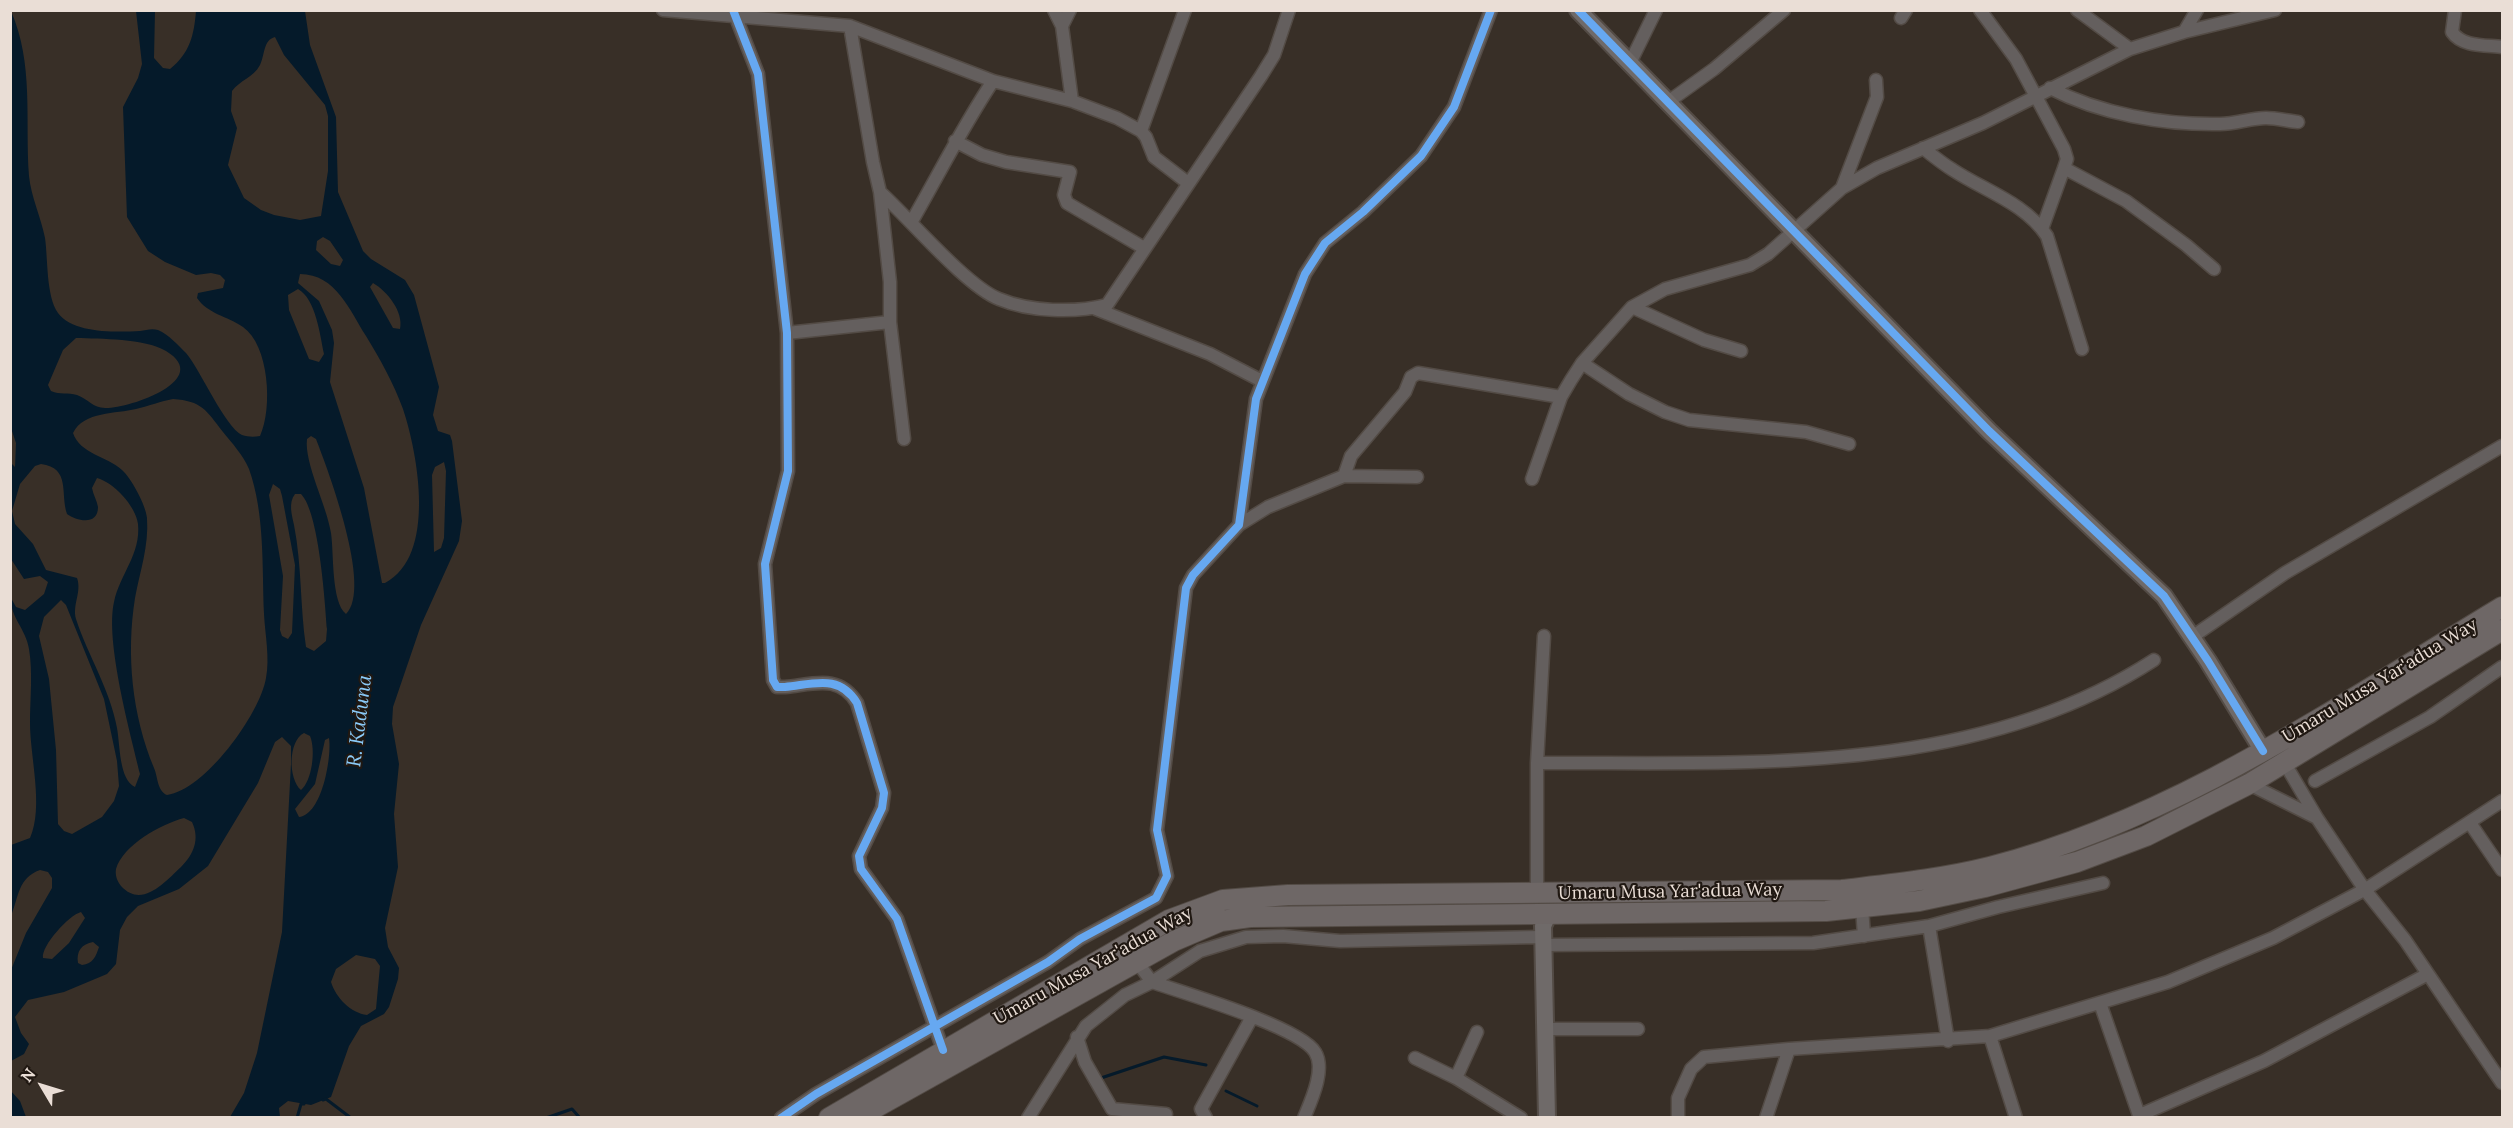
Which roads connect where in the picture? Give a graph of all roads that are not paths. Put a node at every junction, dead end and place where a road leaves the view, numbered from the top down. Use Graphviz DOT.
graph roads {
  1 [pos="663,10"];
  2 [pos="1054,10"];
  3 [pos="1070,10"];
  4 [pos="1185,10"];
  5 [pos="1289,10"];
  6 [pos="1491,10"];
  7 [pos="1578,10"];
  8 [pos="1656,10"];
  9 [pos="1784,10"];
  10 [pos="1980,10"];
  11 [pos="2077,10"];
  12 [pos="2275,10"];
  13 [pos="2455,10"];
  14 [pos="695,11"];
  15 [pos="734,13"];
  16 [pos="2194,13"];
  17 [pos="850,26"];
  18 [pos="1062,26"];
  19 [pos="2184,32"];
  20 [pos="2502,47"];
  21 [pos="2130,49"];
  22 [pos="1630,63"];
  23 [pos="1876,80"];
  24 [pos="993,81"];
  25 [pos="2050,88"];
  26 [pos="2036,95"];
  27 [pos="1072,101"];
  28 [pos="1668,102"];
  29 [pos="2298,122"];
  30 [pos="1141,130"];
  31 [pos="955,141"];
  32 [pos="1923,148"];
  33 [pos="2064,168"];
  34 [pos="1188,183"];
  35 [pos="1842,188"];
  36 [pos="880,192"];
  37 [pos="912,221"];
  38 [pos="2042,229"];
  39 [pos="1792,230"];
  40 [pos="1144,248"];
  41 [pos="2214,269"];
  42 [pos="1632,307"];
  43 [pos="1095,308"];
  44 [pos="890,322"];
  45 [pos="787,333"];
  46 [pos="2082,349"];
  47 [pos="1741,351"];
  48 [pos="1582,363"];
  49 [pos="1262,381"];
  50 [pos="1561,397"];
  51 [pos="904,439"];
  52 [pos="1849,444"];
  53 [pos="2502,446"];
  54 [pos="1344,476"];
  55 [pos="1417,477"];
  56 [pos="1532,479"];
  57 [pos="1239,525"];
  58 [pos="2502,607"];
  59 [pos="2502,630"];
  60 [pos="1544,636"];
  61 [pos="2192,636"];
  62 [pos="2154,660"];
  63 [pos="2502,667"];
  64 [pos="2307,725"];
  65 [pos="2317,742"];
  66 [pos="2263,751"];
  67 [pos="2284,762"];
  68 [pos="1537,763"];
  69 [pos="2315,781"];
  70 [pos="2249,784"];
  71 [pos="2502,801"];
  72 [pos="2317,818"];
  73 [pos="2470,823"];
  74 [pos="2502,870"];
  75 [pos="2103,883"];
  76 [pos="2365,890"];
  77 [pos="1538,894"];
  78 [pos="1862,907"];
  79 [pos="1541,913"];
  80 [pos="1929,926"];
  81 [pos="1864,936"];
  82 [pos="1541,941"];
  83 [pos="1137,962"];
  84 [pos="2428,974"];
  85 [pos="1152,982"];
  86 [pos="2100,1003"];
  87 [pos="1252,1017"];
  88 [pos="936,1026"];
  89 [pos="1544,1029"];
  90 [pos="1638,1029"];
  91 [pos="1477,1032"];
  92 [pos="1990,1036"];
  93 [pos="1077,1037"];
  94 [pos="1948,1041"];
  95 [pos="1789,1049"];
  96 [pos="943,1050"];
  97 [pos="1415,1059"];
  98 [pos="1456,1078"];
  99 [pos="2502,1083"];
  100 [pos="1110,1113"];
  101 [pos="2140,1116"];
  102 [pos="781,1118"];
  103 [pos="829,1118"];
  104 [pos="857,1118"];
  105 [pos="1028,1118"];
  106 [pos="1164,1118"];
  107 [pos="1206,1118"];
  108 [pos="1304,1118"];
  109 [pos="1521,1118"];
  110 [pos="1542,1118"];
  111 [pos="1547,1118"];
  112 [pos="1678,1118"];
  113 [pos="1766,1118"];
  114 [pos="2016,1118"];
  1 -- 14 [label="street"];
  2 -- 18 [label="street"];
  3 -- 18 [label="street"];
  4 -- 30 [label="street"];
  5 -- 34 [label="street"];
  6 -- 49 [label="street"];
  7 -- 22 [label="street"];
  8 -- 22 [label="street"];
  9 -- 28 [label="street"];
  10 -- 26 [label="street"];
  11 -- 21 [label="street"];
  12 -- 19 [label="street"];
  13 -- 20 [label="street"];
  14 -- 15 [label="street"];
  15 -- 17 [label="street"];
  15 -- 45 [label="street"];
  16 -- 19 [label="street"];
  17 -- 24 [label="street"];
  17 -- 36 [label="street"];
  18 -- 27 [label="street"];
  19 -- 21 [label="street"];
  21 -- 25 [label="street"];
  22 -- 28 [label="street"];
  23 -- 35 [label="street"];
  24 -- 27 [label="street"];
  24 -- 31 [label="street"];
  25 -- 26 [label="street"];
  25 -- 29 [label="street"];
  26 -- 32 [label="street"];
  26 -- 33 [label="street"];
  27 -- 30 [label="street"];
  28 -- 39 [label="street"];
  30 -- 34 [label="street"];
  31 -- 37 [label="street"];
  31 -- 40 [label="street"];
  32 -- 35 [label="street"];
  32 -- 38 [label="street"];
  33 -- 38 [label="street"];
  33 -- 41 [label="street"];
  34 -- 40 [label="street"];
  35 -- 39 [label="street"];
  36 -- 37 [label="street"];
  36 -- 44 [label="street"];
  37 -- 43 [label="street"];
  38 -- 46 [label="street"];
  39 -- 42 [label="street"];
  39 -- 61 [label="street"];
  40 -- 43 [label="street"];
  42 -- 47 [label="street"];
  42 -- 48 [label="street"];
  43 -- 49 [label="street"];
  44 -- 45 [label="street"];
  44 -- 51 [label="street"];
  45 -- 88 [label="street"];
  48 -- 50 [label="street"];
  48 -- 52 [label="street"];
  49 -- 57 [label="street"];
  50 -- 54 [label="street"];
  50 -- 56 [label="street"];
  53 -- 61 [label="street"];
  54 -- 55 [label="street"];
  54 -- 57 [label="street"];
  57 -- 88 [label="street"];
  58 -- 64 [label="main road, Umaru Musa Yar'adua Way"];
  59 -- 65 [label="main road, Umaru Musa Yar'adua Way"];
  60 -- 68 [label="street"];
  61 -- 66 [label="street"];
  62 -- 68 [label="street"];
  63 -- 69 [label="street"];
  64 -- 65 [label="main road"];
  64 -- 66 [label="main road, Umaru Musa Yar'adua Way"];
  65 -- 67 [label="main road, Umaru Musa Yar'adua Way"];
  66 -- 77 [label="main road, Umaru Musa Yar'adua Way"];
  67 -- 70 [label="main road, Umaru Musa Yar'adua Way"];
  67 -- 72 [label="street"];
  68 -- 77 [label="street"];
  70 -- 72 [label="street"];
  70 -- 78 [label="main road, Umaru Musa Yar'adua Way"];
  71 -- 73 [label="street"];
  72 -- 76 [label="street"];
  73 -- 74 [label="street"];
  73 -- 76 [label="street"];
  75 -- 80 [label="street"];
  76 -- 84 [label="street"];
  76 -- 86 [label="street"];
  77 -- 96 [label="main road, Umaru Musa Yar'adua Way"];
  78 -- 79 [label="main road, Umaru Musa Yar'adua Way"];
  78 -- 81 [label="street"];
  79 -- 82 [label="street"];
  79 -- 83 [label="main road, Umaru Musa Yar'adua Way"];
  80 -- 81 [label="street"];
  80 -- 94 [label="street"];
  81 -- 82 [label="street"];
  82 -- 85 [label="street"];
  82 -- 89 [label="street"];
  82 -- 110 [label="street"];
  83 -- 85 [label="street"];
  83 -- 104 [label="main road, Umaru Musa Yar'adua Way"];
  84 -- 99 [label="street"];
  84 -- 101 [label="street"];
  85 -- 87 [label="street"];
  85 -- 93 [label="street"];
  86 -- 92 [label="street"];
  86 -- 101 [label="street"];
  87 -- 107 [label="street"];
  87 -- 108 [label="street"];
  88 -- 96 [label="street"];
  88 -- 102 [label="street"];
  89 -- 90 [label="street"];
  89 -- 111 [label="street"];
  91 -- 98 [label="street"];
  92 -- 94 [label="street"];
  92 -- 114 [label="street"];
  93 -- 100 [label="street"];
  93 -- 105 [label="street"];
  94 -- 95 [label="street"];
  95 -- 112 [label="street"];
  95 -- 113 [label="street"];
  96 -- 103 [label="main road, Umaru Musa Yar'adua Way"];
  97 -- 98 [label="street"];
  98 -- 109 [label="street"];
  100 -- 106 [label="street"];
}
